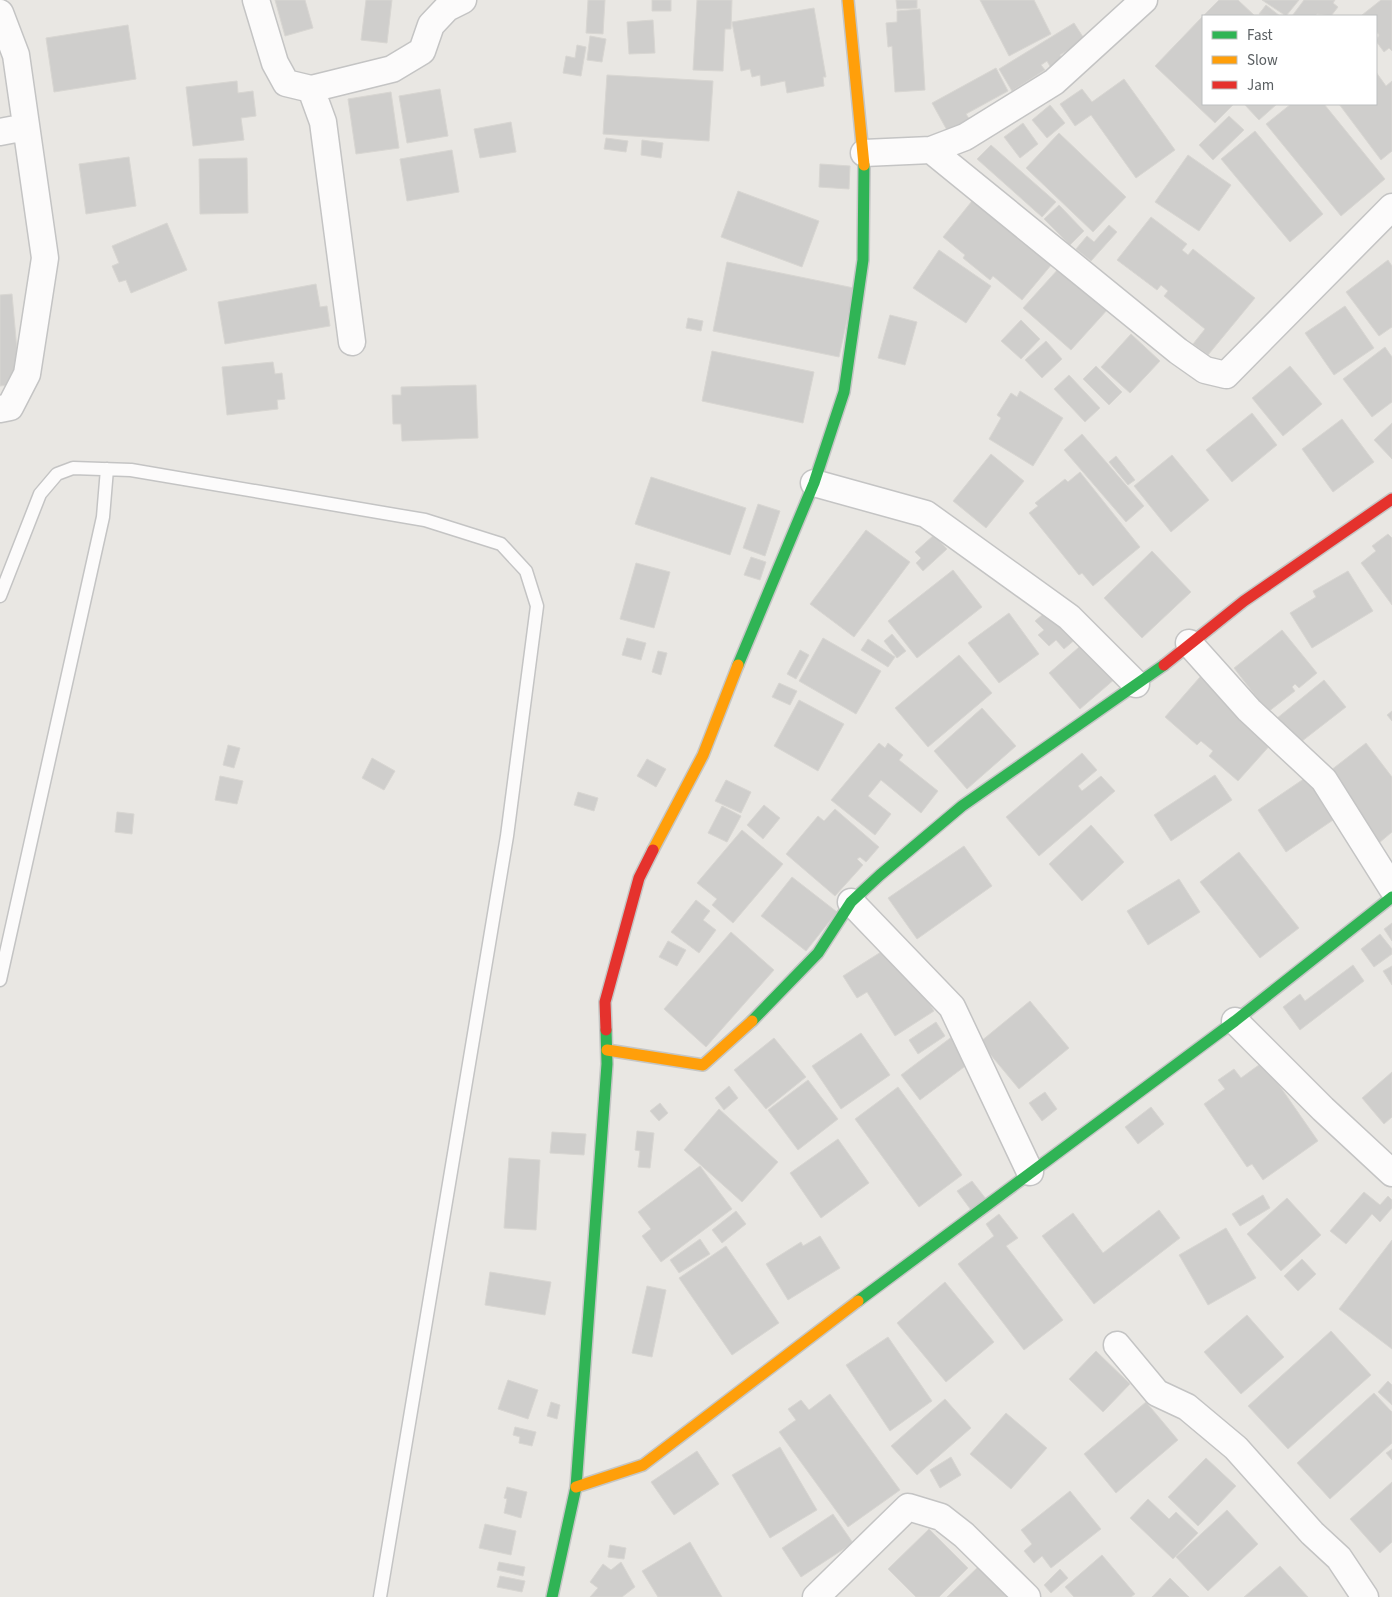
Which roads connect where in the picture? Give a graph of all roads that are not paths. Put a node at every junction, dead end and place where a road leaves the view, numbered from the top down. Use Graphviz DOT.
graph roads {
  1 [pos="256,0"];
  2 [pos="463,0"];
  3 [pos="848,0"];
  4 [pos="1144,0"];
  5 [pos="0,13"];
  6 [pos="311,89"];
  7 [pos="26,127"];
  8 [pos="0,132"];
  9 [pos="931,150"];
  10 [pos="864,153"];
  11 [pos="1392,207"];
  12 [pos="352,342"];
  13 [pos="0,409"];
  14 [pos="107,469"];
  15 [pos="814,483"];
  16 [pos="1392,499"];
  17 [pos="0,596"];
  18 [pos="1189,642"];
  19 [pos="1136,684"];
  20 [pos="1392,888"];
  21 [pos="1392,897"];
  22 [pos="851,902"];
  23 [pos="0,980"];
  24 [pos="1235,1022"];
  25 [pos="607,1050"];
  26 [pos="1030,1172"];
  27 [pos="1392,1173"];
  28 [pos="1117,1345"];
  29 [pos="576,1487"];
  30 [pos="380,1597"];
  31 [pos="552,1597"];
  32 [pos="816,1597"];
  33 [pos="1027,1597"];
  34 [pos="1365,1597"];
  1 -- 6 [label="street"];
  2 -- 6 [label="street"];
  3 -- 10 [label="street"];
  4 -- 9 [label="street"];
  5 -- 7 [label="street"];
  6 -- 12 [label="street"];
  7 -- 8 [label="street"];
  7 -- 13 [label="street"];
  9 -- 10 [label="street"];
  9 -- 11 [label="street"];
  10 -- 15 [label="street"];
  14 -- 17 [label="lane"];
  14 -- 23 [label="lane"];
  14 -- 30 [label="lane"];
  15 -- 19 [label="street"];
  15 -- 25 [label="street"];
  16 -- 18 [label="street"];
  18 -- 19 [label="street"];
  18 -- 20 [label="street"];
  19 -- 22 [label="street"];
  21 -- 24 [label="street"];
  22 -- 25 [label="street"];
  22 -- 26 [label="street"];
  24 -- 26 [label="street"];
  24 -- 27 [label="street"];
  25 -- 29 [label="street"];
  26 -- 29 [label="street"];
  28 -- 34 [label="street"];
  29 -- 31 [label="street"];
  32 -- 33 [label="street"];
}
